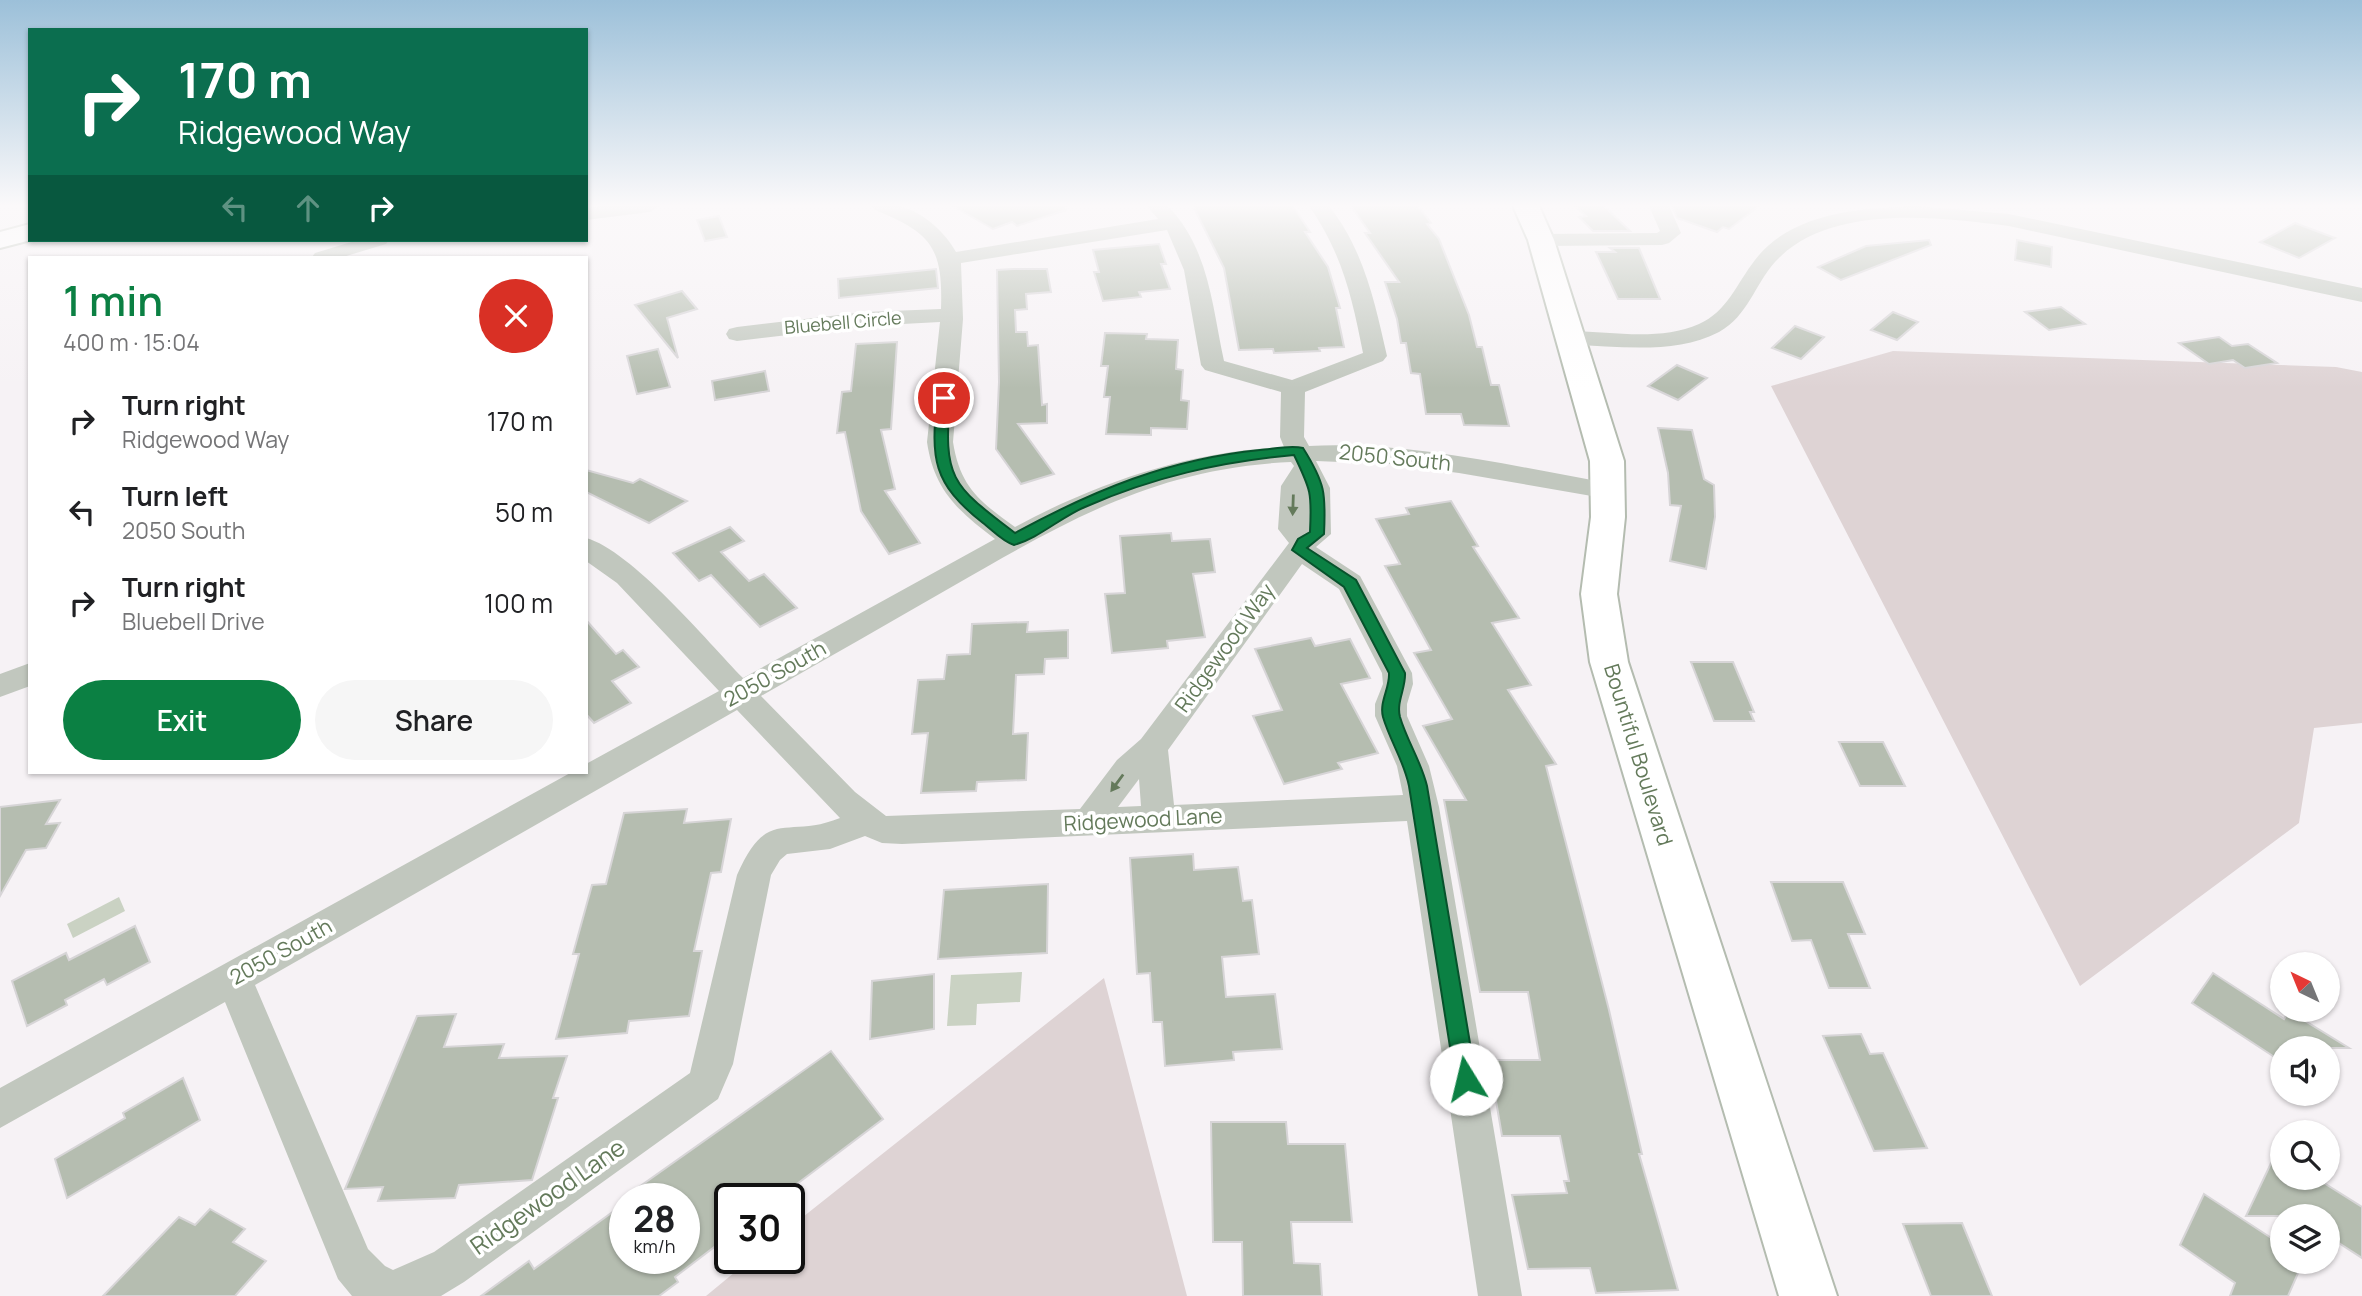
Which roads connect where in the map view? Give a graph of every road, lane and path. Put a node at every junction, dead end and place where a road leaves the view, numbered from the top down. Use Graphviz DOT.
graph roads {
  1 [pos="951,266"];
  2 [pos="1192,266"];
  3 [pos="1351,266"];
  4 [pos="1549,266"];
  5 [pos="1761,266"];
  6 [pos="2229,266"];
  7 [pos="2362,295"];
  8 [pos="950,315"];
  9 [pos="737,334"];
  10 [pos="1572,338"];
  11 [pos="1293,388"];
  12 [pos="1302,459"];
  13 [pos="1609,491"];
  14 [pos="1014,540"];
  15 [pos="1301,546"];
  16 [pos="588,548"];
  17 [pos="28,675"];
  18 [pos="0,686"];
  19 [pos="740,694"];
  20 [pos="1152,748"];
  21 [pos="1422,807"];
  22 [pos="1159,820"];
  23 [pos="866,821"];
  24 [pos="1088,823"];
  25 [pos="234,979"];
  26 [pos="0,1109"];
  27 [pos="1500,1296"];
  28 [pos="1808,1296"];
  1 -- 8 [label="street"];
  2 -- 11 [label="street"];
  3 -- 11 [label="street"];
  4 -- 10 [label="main road, Bountiful Boulevard"];
  5 -- 10 [label="street"];
  6 -- 7 [label="street"];
  8 -- 9 [label="street, Bluebell Circle"];
  8 -- 14 [label="street"];
  10 -- 13 [label="main road, Bountiful Boulevard"];
  11 -- 12 [label="street, Ridgewood Way"];
  12 -- 13 [label="street, 2050 South"];
  12 -- 14 [label="street, 2050 South"];
  12 -- 15 [label="street, Ridgewood Way"];
  13 -- 28 [label="main road, Bountiful Boulevard"];
  14 -- 19 [label="street, 2050 South"];
  15 -- 20 [label="street, Ridgewood Way"];
  15 -- 21 [label="street"];
  16 -- 19 [label="street, Ridgewood Lane"];
  17 -- 18 [label="street"];
  19 -- 23 [label="street, Ridgewood Lane"];
  19 -- 25 [label="street, 2050 South"];
  20 -- 22 [label="street"];
  20 -- 24 [label="street, Ridgewood Way, one-way"];
  21 -- 22 [label="street, Ridgewood Lane"];
  21 -- 27 [label="street"];
  22 -- 24 [label="street, Ridgewood Lane"];
  23 -- 24 [label="street, Ridgewood Lane"];
  23 -- 25 [label="street, Ridgewood Lane"];
  25 -- 26 [label="street, 2050 South"];
}
